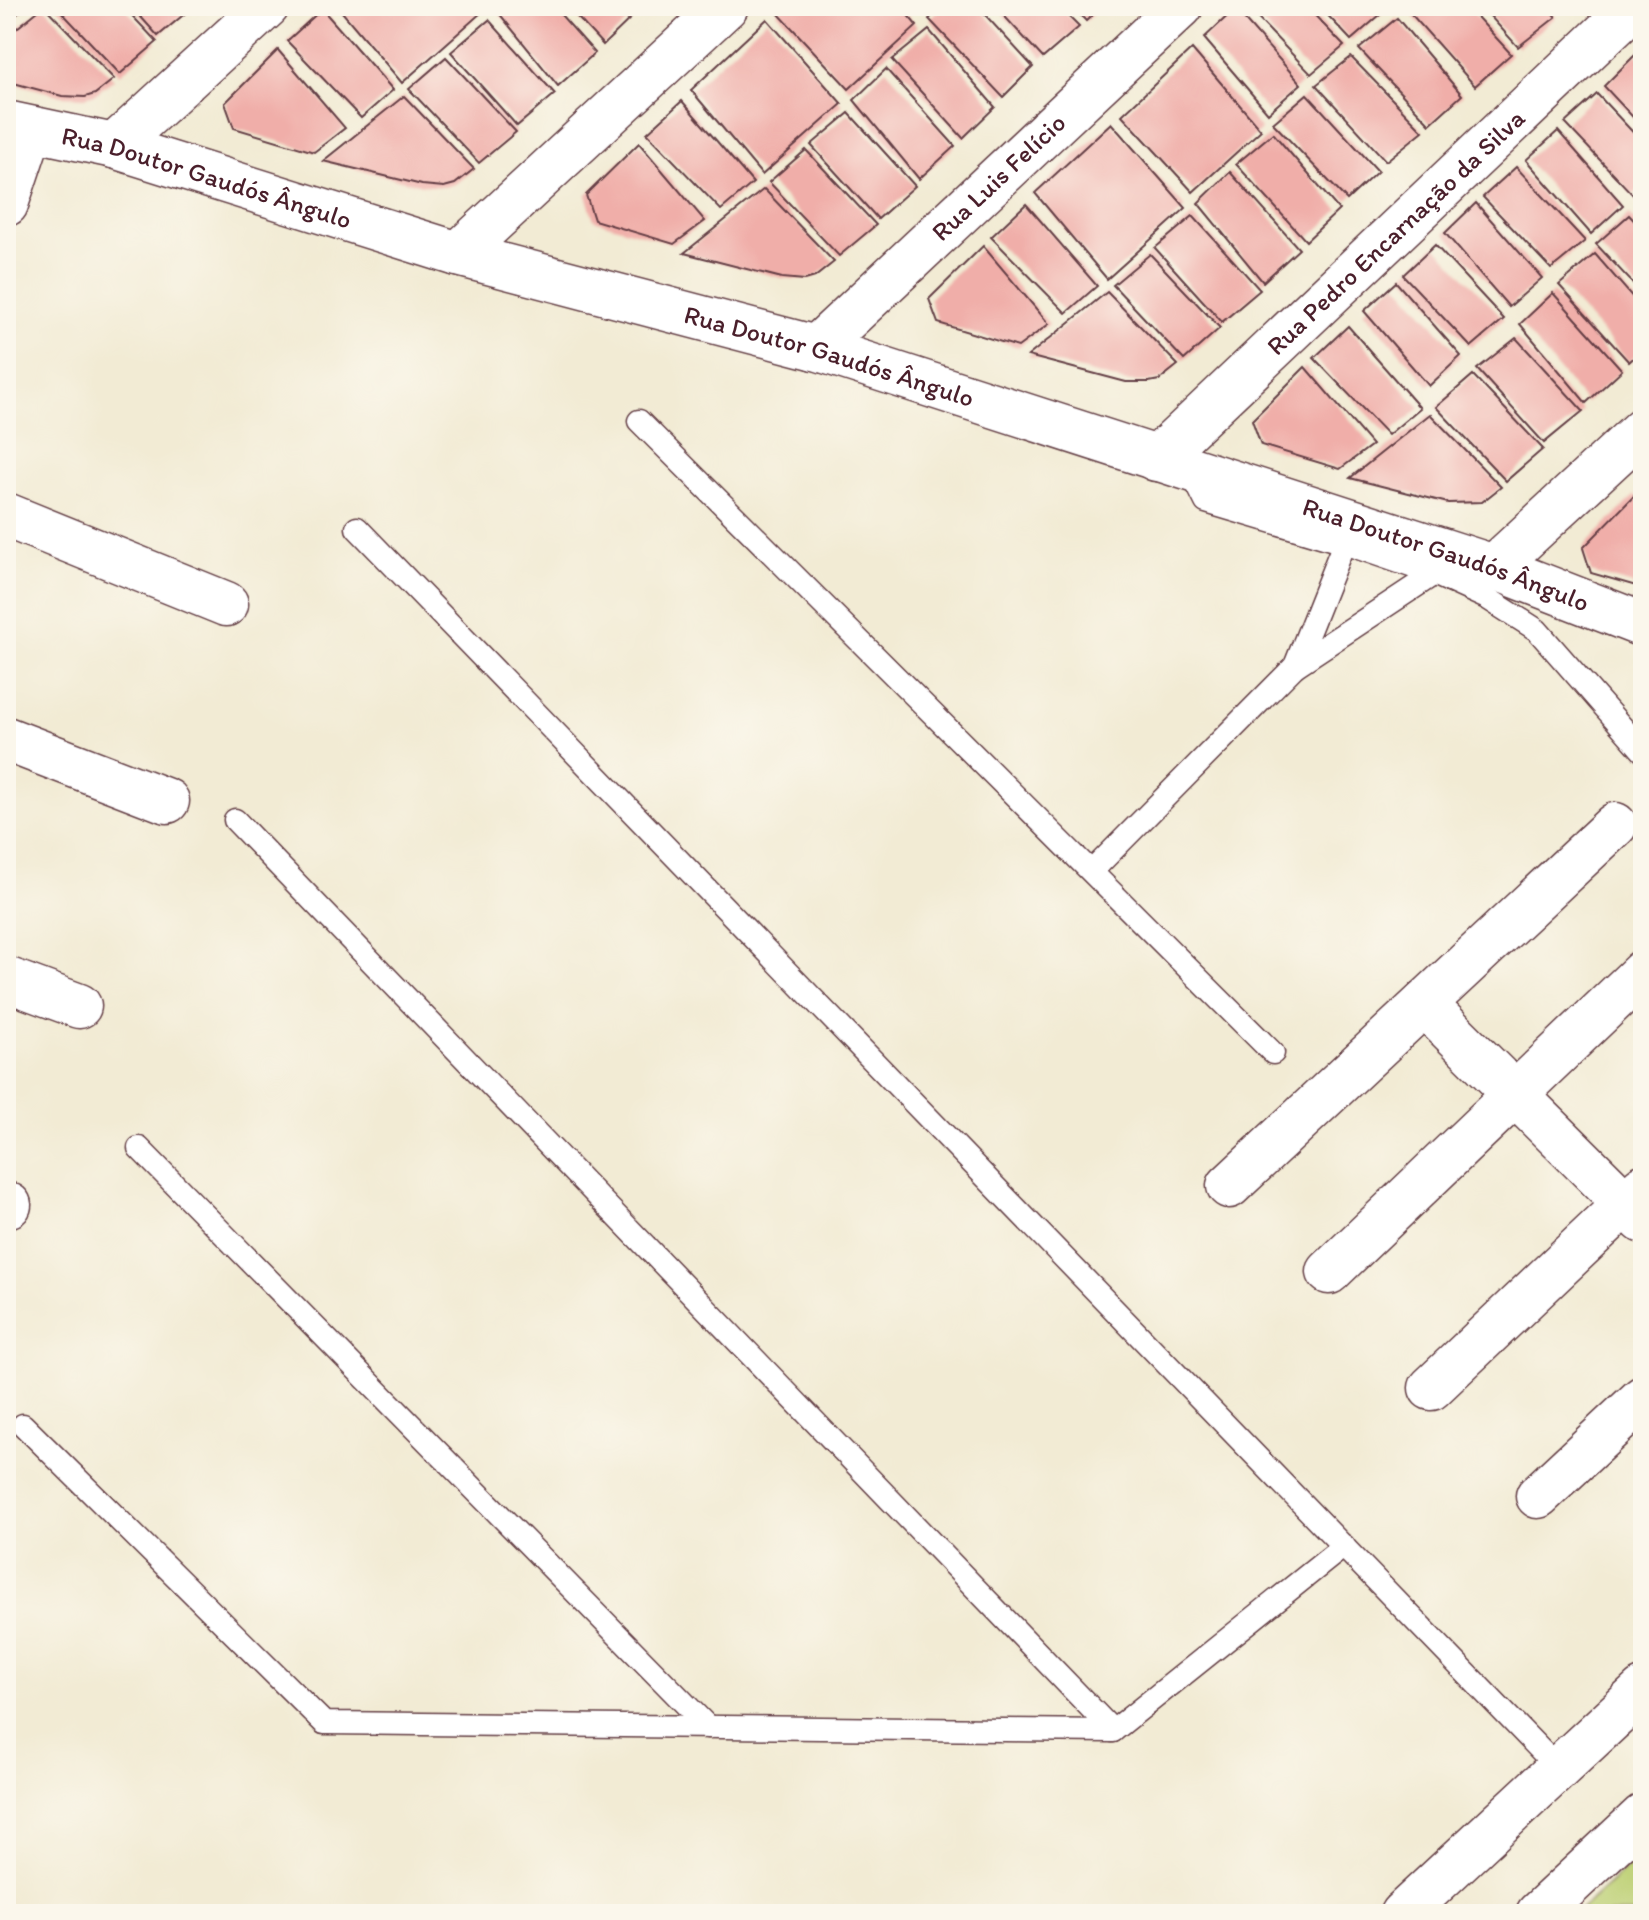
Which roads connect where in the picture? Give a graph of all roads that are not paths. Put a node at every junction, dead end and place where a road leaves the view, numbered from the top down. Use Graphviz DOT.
graph roads {
  1 [pos="267,6"];
  2 [pos="726,6"];
  3 [pos="1181,6"];
  4 [pos="1634,6"];
  5 [pos="19,126"];
  6 [pos="114,146"];
  7 [pos="6,204"];
  8 [pos="458,254"];
  9 [pos="816,348"];
  10 [pos="639,421"];
  11 [pos="1643,429"];
  12 [pos="1173,464"];
  13 [pos="6,515"];
  14 [pos="357,528"];
  15 [pos="1344,543"];
  16 [pos="1494,567"];
  17 [pos="1434,574"];
  18 [pos="226,604"];
  19 [pos="1643,625"];
  20 [pos="1295,666"];
  21 [pos="6,739"];
  22 [pos="1643,751"];
  23 [pos="167,801"];
  24 [pos="235,820"];
  25 [pos="1615,825"];
  26 [pos="1092,871"];
  27 [pos="1643,972"];
  28 [pos="6,979"];
  29 [pos="1424,1004"];
  30 [pos="79,1006"];
  31 [pos="1273,1053"];
  32 [pos="1516,1095"];
  33 [pos="139,1148"];
  34 [pos="1229,1186"];
  35 [pos="1637,1204"];
  36 [pos="1329,1272"];
  37 [pos="1431,1388"];
  38 [pos="1643,1398"];
  39 [pos="23,1425"];
  40 [pos="1538,1496"];
  41 [pos="1344,1546"];
  42 [pos="1643,1690"];
  43 [pos="708,1727"];
  44 [pos="1113,1731"];
  45 [pos="1559,1769"];
  46 [pos="1643,1816"];
  47 [pos="1402,1914"];
  48 [pos="1538,1914"];
  1 -- 6 [label="street"];
  2 -- 8 [label="street"];
  3 -- 9 [label="street, Rua Luis Felício"];
  4 -- 12 [label="street, Rua Pedro Encarnação da Silva"];
  5 -- 6 [label="street, Rua Doutor Gaudós Ângulo"];
  5 -- 7 [label="street"];
  6 -- 8 [label="street, Rua Doutor Gaudós Ângulo"];
  8 -- 9 [label="street, Rua Doutor Gaudós Ângulo"];
  9 -- 12 [label="street, Rua Doutor Gaudós Ângulo"];
  10 -- 26 [label="lane"];
  11 -- 16 [label="street"];
  12 -- 15 [label="lane"];
  12 -- 16 [label="street, Rua Doutor Gaudós Ângulo"];
  13 -- 18 [label="street"];
  14 -- 41 [label="lane"];
  15 -- 17 [label="lane"];
  15 -- 20 [label="lane"];
  16 -- 19 [label="street, Rua Doutor Gaudós Ângulo"];
  17 -- 20 [label="lane"];
  17 -- 22 [label="lane"];
  20 -- 26 [label="lane"];
  21 -- 23 [label="street"];
  24 -- 44 [label="lane"];
  25 -- 29 [label="street"];
  26 -- 31 [label="lane"];
  27 -- 32 [label="street"];
  28 -- 30 [label="street"];
  29 -- 32 [label="street"];
  29 -- 34 [label="street"];
  32 -- 35 [label="street"];
  32 -- 36 [label="street"];
  33 -- 43 [label="lane"];
  35 -- 37 [label="street"];
  38 -- 40 [label="street"];
  39 -- 43 [label="lane"];
  41 -- 44 [label="lane"];
  41 -- 45 [label="lane"];
  42 -- 45 [label="street"];
  43 -- 44 [label="lane"];
  45 -- 47 [label="street"];
  46 -- 48 [label="street"];
}
